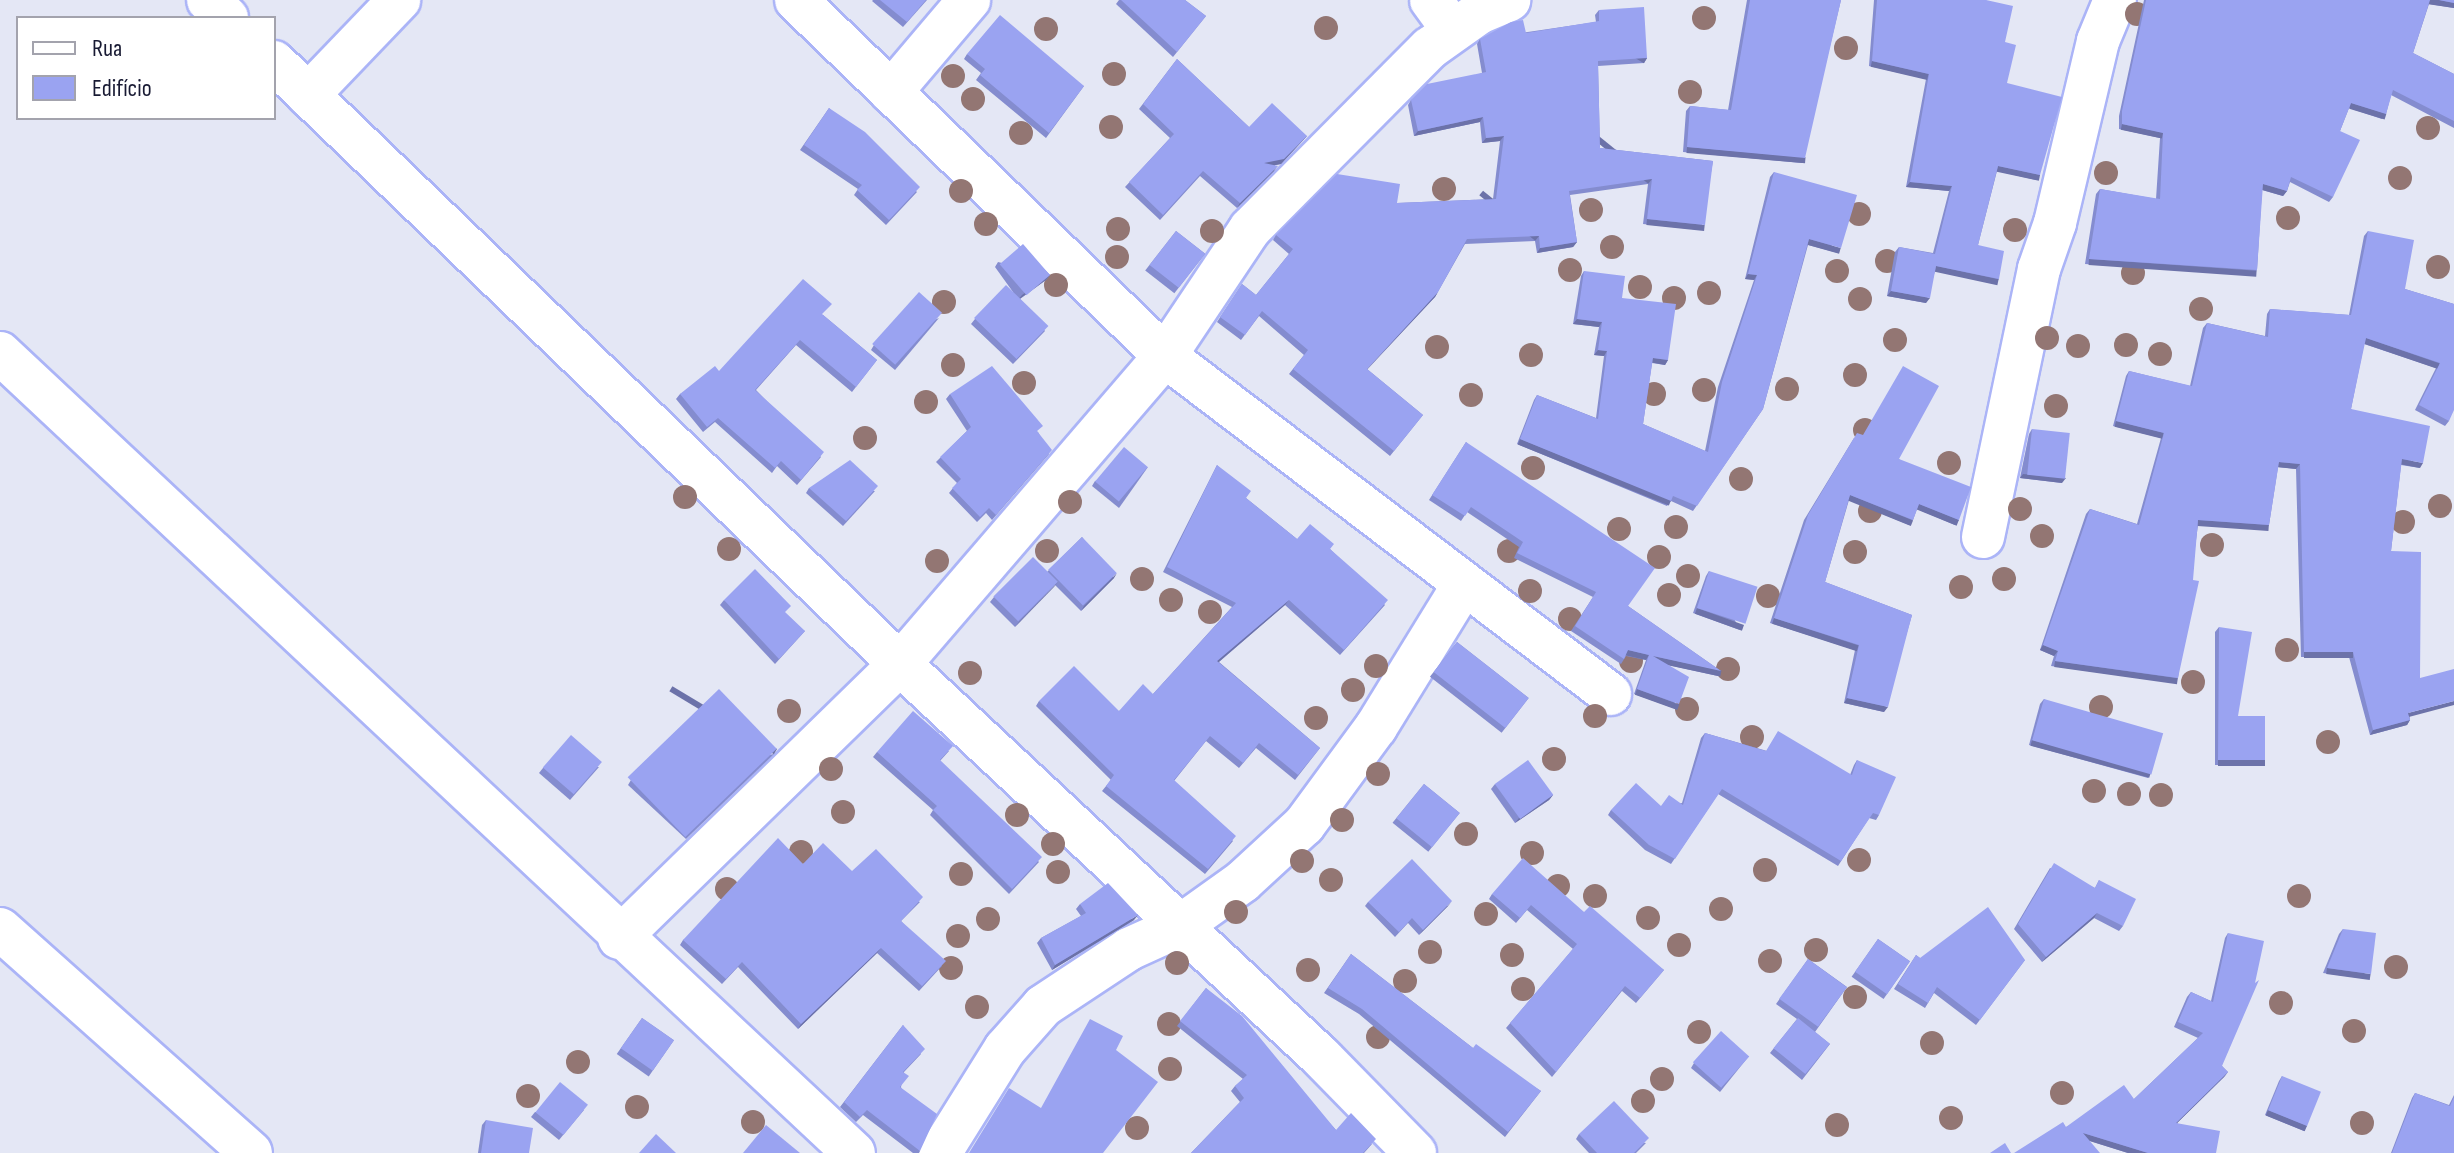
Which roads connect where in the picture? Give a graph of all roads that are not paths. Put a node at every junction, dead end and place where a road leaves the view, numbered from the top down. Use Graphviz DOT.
graph roads {
  1 [pos="208,0"];
  2 [pos="399,0"];
  3 [pos="796,0"];
  4 [pos="969,0"];
  5 [pos="1509,0"];
  6 [pos="2115,0"];
  7 [pos="1442,15"];
  8 [pos="225,16"];
  9 [pos="276,64"];
  10 [pos="891,92"];
  11 [pos="308,95"];
  12 [pos="0,353"];
  13 [pos="1165,356"];
  14 [pos="1983,537"];
  15 [pos="1464,584"];
  16 [pos="900,664"];
  17 [pos="1610,694"];
  18 [pos="1180,926"];
  19 [pos="0,929"];
  20 [pos="619,938"];
  21 [pos="251,1153"];
  22 [pos="854,1153"];
  23 [pos="940,1153"];
  24 [pos="1415,1153"];
  1 -- 8 [label="street"];
  2 -- 11 [label="street"];
  3 -- 10 [label="street"];
  4 -- 10 [label="street"];
  5 -- 7 [label="street"];
  6 -- 14 [label="street"];
  7 -- 13 [label="street"];
  9 -- 11 [label="street"];
  10 -- 13 [label="street"];
  11 -- 16 [label="street"];
  12 -- 20 [label="street"];
  13 -- 15 [label="street"];
  13 -- 16 [label="street"];
  15 -- 17 [label="street"];
  15 -- 18 [label="street"];
  16 -- 18 [label="street"];
  16 -- 20 [label="street"];
  18 -- 23 [label="street"];
  18 -- 24 [label="street"];
  19 -- 21 [label="street"];
  20 -- 22 [label="street"];
}
